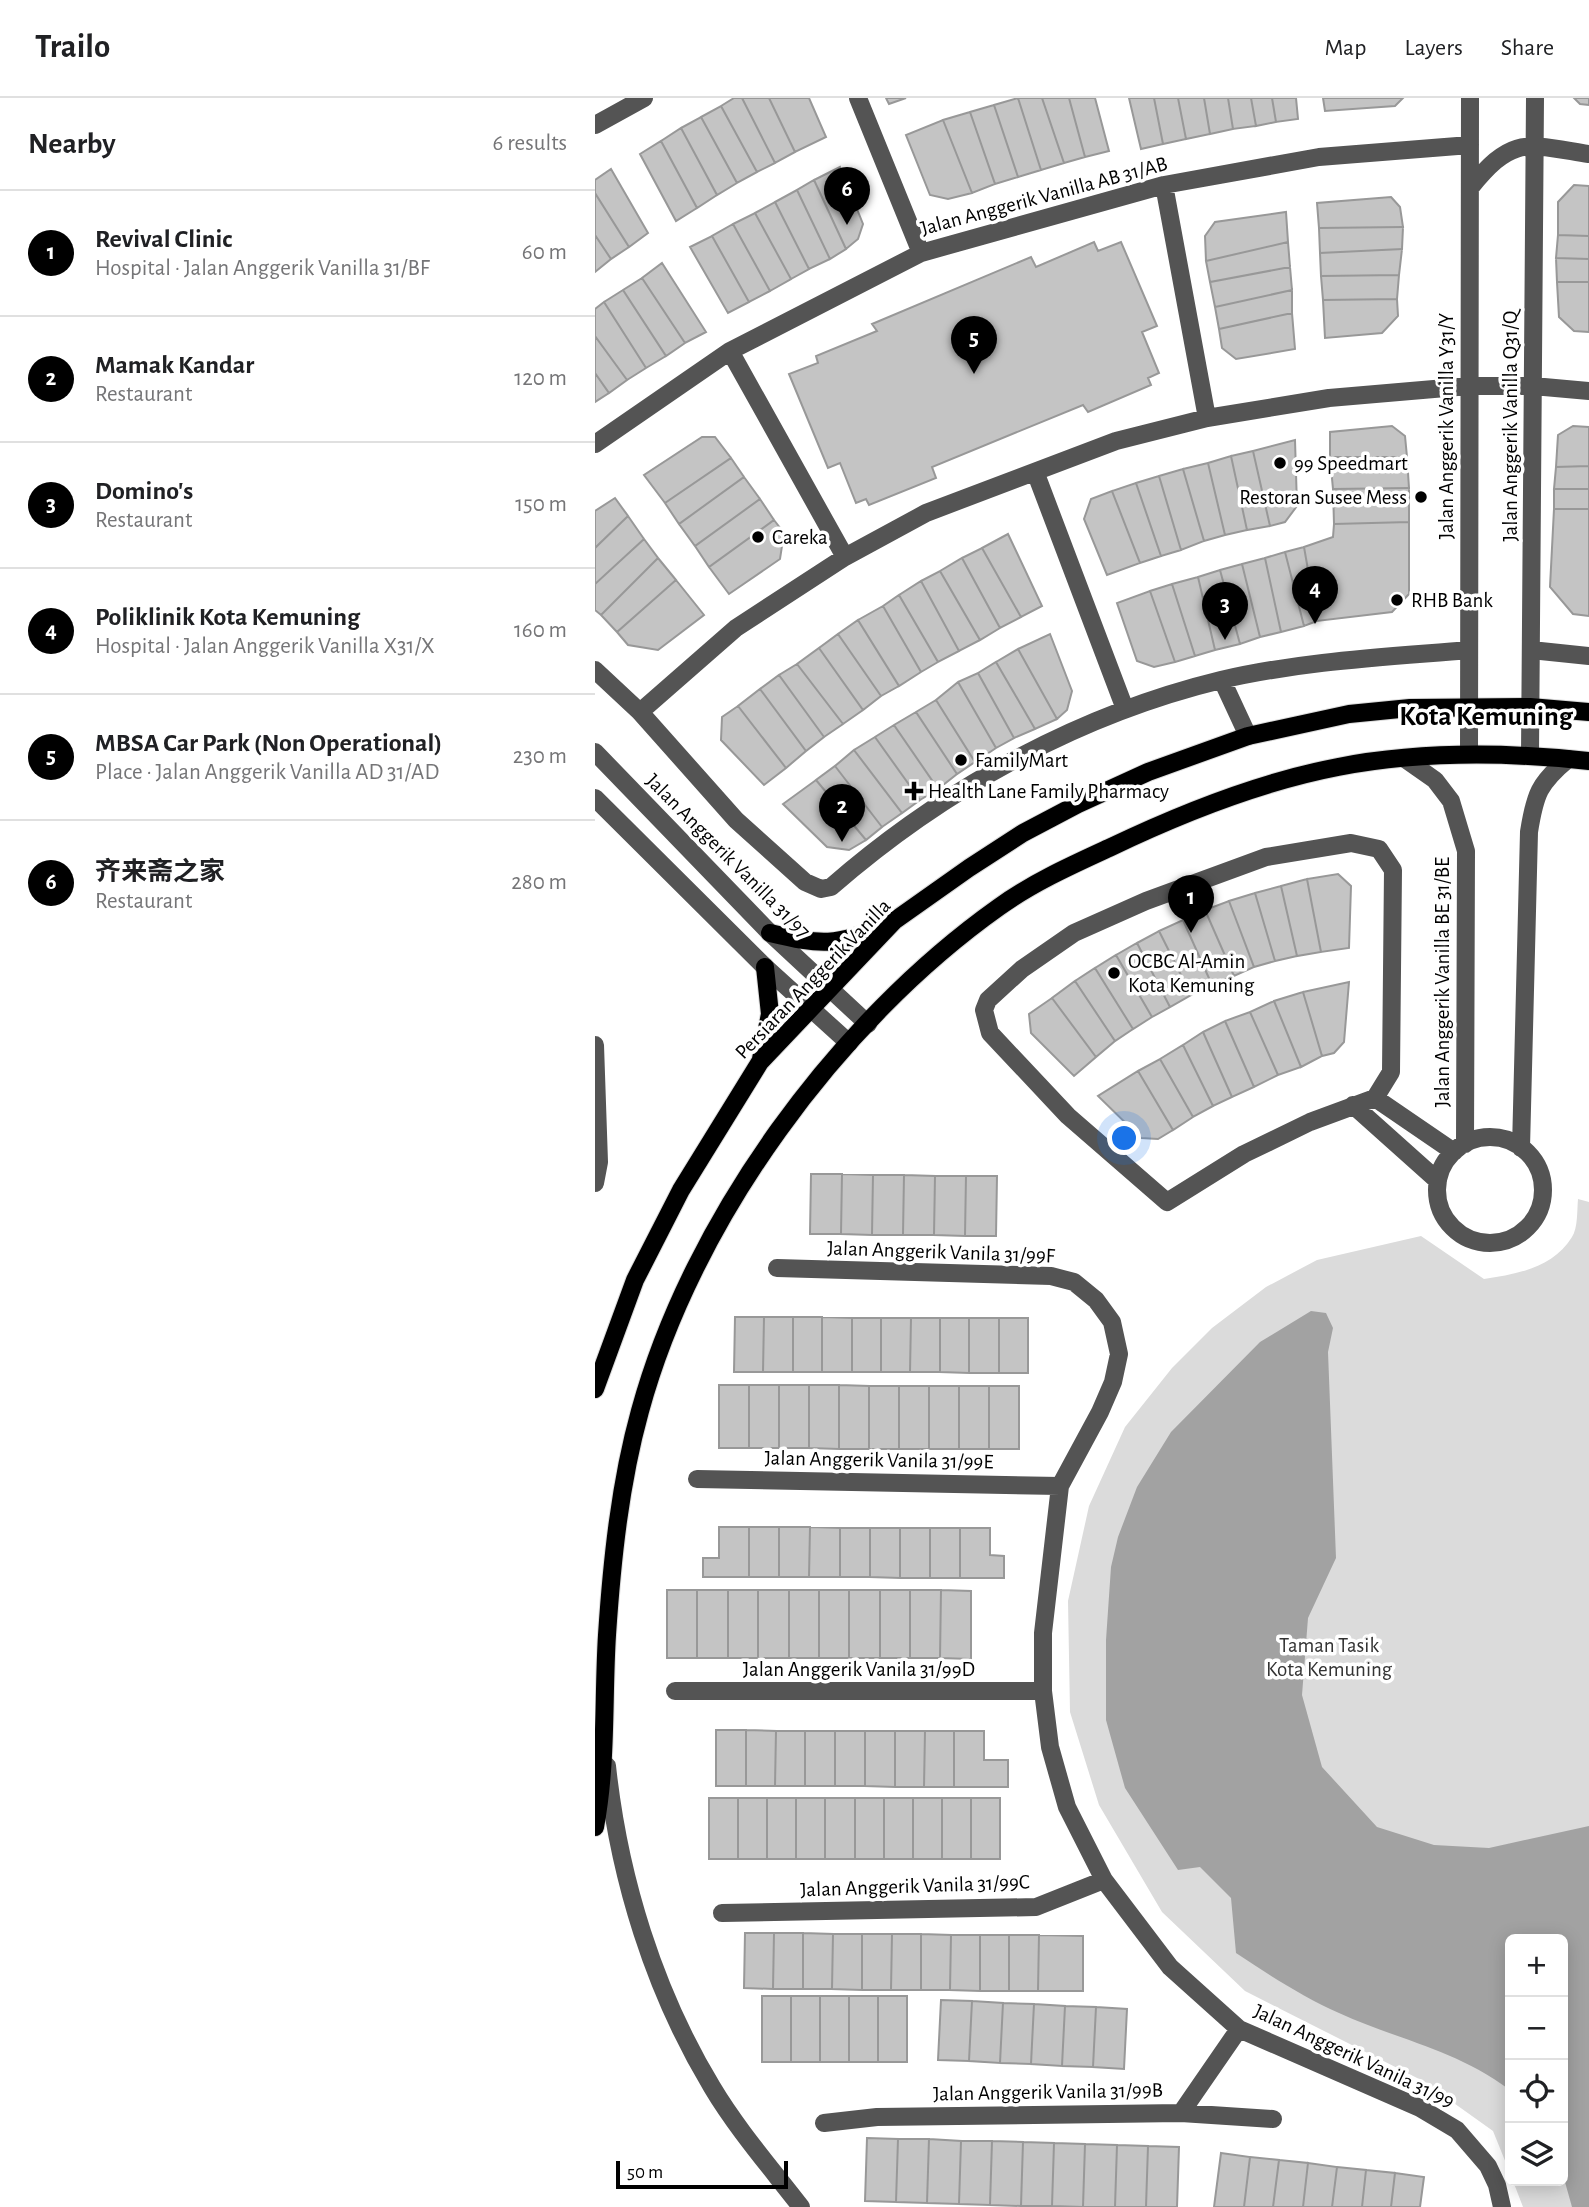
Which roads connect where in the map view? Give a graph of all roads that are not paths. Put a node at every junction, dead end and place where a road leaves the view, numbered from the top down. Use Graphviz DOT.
graph roads {
  1 [pos="644,98"];
  2 [pos="858,98"];
  3 [pos="1470,98"];
  4 [pos="1535,98"];
  5 [pos="595,125"];
  6 [pos="1470,145"];
  7 [pos="1534,145"];
  8 [pos="1589,154"];
  9 [pos="1164,185"];
  10 [pos="1470,188"];
  11 [pos="921,253"];
  12 [pos="730,351"];
  13 [pos="1469,386"];
  14 [pos="1533,386"];
  15 [pos="1589,391"];
  16 [pos="1207,418"];
  17 [pos="595,444"];
  18 [pos="1036,474"];
  19 [pos="845,557"];
  20 [pos="1469,650"];
  21 [pos="1531,650"];
  22 [pos="1589,656"];
  23 [pos="595,670"];
  24 [pos="1222,680"];
  25 [pos="1469,707"];
  26 [pos="1530,707"];
  27 [pos="1125,709"];
  28 [pos="640,712"];
  29 [pos="1589,712"];
  30 [pos="1248,736"];
  31 [pos="595,752"];
  32 [pos="1469,754"];
  33 [pos="1530,754"];
  34 [pos="1405,759"];
  35 [pos="1568,759"];
  36 [pos="1589,761"];
  37 [pos="595,798"];
  38 [pos="894,921"];
  39 [pos="770,933"];
  40 [pos="765,967"];
  41 [pos="831,990"];
  42 [pos="810,1011"];
  43 [pos="868,1024"];
  44 [pos="849,1044"];
  45 [pos="595,1045"];
  46 [pos="760,1062"];
  47 [pos="1375,1098"];
  48 [pos="1353,1105"];
  49 [pos="1459,1148"];
  50 [pos="1521,1148"];
  51 [pos="597,1162"];
  52 [pos="1438,1181"];
  53 [pos="595,1183"];
  54 [pos="777,1268"];
  55 [pos="1096,1300"];
  56 [pos="595,1389"];
  57 [pos="697,1479"];
  58 [pos="1060,1486"];
  59 [pos="675,1691"];
  60 [pos="1043,1691"];
  61 [pos="604,1745"];
  62 [pos="595,1827"];
  63 [pos="1104,1880"];
  64 [pos="722,1913"];
  65 [pos="1239,2029"];
  66 [pos="1181,2113"];
  67 [pos="1273,2119"];
  68 [pos="824,2123"];
  69 [pos="801,2207"];
  70 [pos="1502,2207"];
  1 -- 5 [label="street"];
  2 -- 11 [label="street"];
  3 -- 6 [label="street, Jalan Anggerik Vanilla Y31/Y"];
  4 -- 7 [label="street, Jalan Anggerik Vanilla Q31/Q"];
  6 -- 9 [label="street, Jalan Anggerik Vanilla AB 31/AB"];
  6 -- 10 [label="street, Jalan Anggerik Vanilla Y31/Y"];
  7 -- 8 [label="street"];
  7 -- 10 [label="street"];
  7 -- 14 [label="street, Jalan Anggerik Vanilla Q31/Q"];
  9 -- 11 [label="street, Jalan Anggerik Vanilla AB 31/AB"];
  9 -- 16 [label="street"];
  10 -- 13 [label="street, Jalan Anggerik Vanilla Y31/Y"];
  11 -- 12 [label="street, Jalan Anggerik Vanilla AB 31/AB"];
  12 -- 17 [label="street, Jalan Anggerik Vanilla AB 31/AB"];
  12 -- 19 [label="street"];
  13 -- 14 [label="street"];
  13 -- 16 [label="street"];
  13 -- 20 [label="street, Jalan Anggerik Vanilla Y31/Y"];
  14 -- 15 [label="street"];
  14 -- 21 [label="street, Jalan Anggerik Vanilla Q31/Q"];
  16 -- 18 [label="street"];
  18 -- 19 [label="street"];
  18 -- 27 [label="street"];
  19 -- 28 [label="street"];
  20 -- 24 [label="street"];
  20 -- 25 [label="street, Jalan Anggerik Vanilla Y31/Y"];
  21 -- 22 [label="street"];
  21 -- 26 [label="street, Jalan Anggerik Vanilla Q31/Q"];
  23 -- 28 [label="street"];
  24 -- 27 [label="street"];
  24 -- 30 [label="street"];
  25 -- 26 [label="main road, Persiaran Anggerik Vanilla"];
  25 -- 30 [label="main road, Persiaran Anggerik Vanilla"];
  25 -- 32 [label="street, Jalan Anggerik Vanilla Y31/Y"];
  26 -- 29 [label="main road, Persiaran Anggerik Vanilla"];
  26 -- 33 [label="street, Jalan Anggerik Vanilla Q31/Q"];
  27 -- 28 [label="street"];
  30 -- 38 [label="main road, Persiaran Anggerik Vanilla"];
  31 -- 39 [label="street, Jalan Anggerik Vanilla 31/97"];
  32 -- 33 [label="main road"];
  32 -- 34 [label="main road"];
  33 -- 35 [label="main road"];
  34 -- 43 [label="main road"];
  34 -- 49 [label="street, Jalan Anggerik Vanilla BE 31/BE"];
  35 -- 36 [label="main road"];
  35 -- 50 [label="street"];
  37 -- 40 [label="street"];
  38 -- 39 [label="main road"];
  38 -- 41 [label="main road, Persiaran Anggerik Vanilla"];
  39 -- 41 [label="street, Jalan Anggerik Vanilla 31/97"];
  40 -- 42 [label="street"];
  40 -- 46 [label="main road"];
  41 -- 42 [label="main road, Persiaran Anggerik Vanilla"];
  41 -- 43 [label="street, Jalan Anggerik Vanilla 31/97"];
  42 -- 44 [label="street"];
  42 -- 46 [label="main road, Persiaran Anggerik Vanilla"];
  43 -- 44 [label="main road"];
  44 -- 61 [label="main road"];
  45 -- 51 [label="street"];
  46 -- 56 [label="main road, Persiaran Anggerik Vanilla"];
  47 -- 48 [label="street"];
  47 -- 48 [label="street"];
  47 -- 49 [label="street"];
  48 -- 52 [label="street"];
  49 -- 50 [label="street"];
  49 -- 52 [label="street"];
  50 -- 52 [label="street"];
  51 -- 53 [label="street"];
  54 -- 55 [label="street, Jalan Anggerik Vanila 31/99F"];
  55 -- 58 [label="street, Jalan Anggerik Vanila 31/99"];
  57 -- 58 [label="street, Jalan Anggerik Vanila 31/99E"];
  58 -- 60 [label="street, Jalan Anggerik Vanila 31/99"];
  59 -- 60 [label="street, Jalan Anggerik Vanila 31/99D"];
  60 -- 63 [label="street, Jalan Anggerik Vanila 31/99"];
  61 -- 62 [label="main road"];
  61 -- 69 [label="street"];
  63 -- 64 [label="street, Jalan Anggerik Vanila 31/99C"];
  63 -- 65 [label="street, Jalan Anggerik Vanila 31/99"];
  65 -- 66 [label="street"];
  65 -- 70 [label="street, Jalan Anggerik Vanila 31/99"];
  66 -- 67 [label="street, Jalan Anggerik Vanila 31/99B"];
  66 -- 68 [label="street, Jalan Anggerik Vanila 31/99B"];
}
